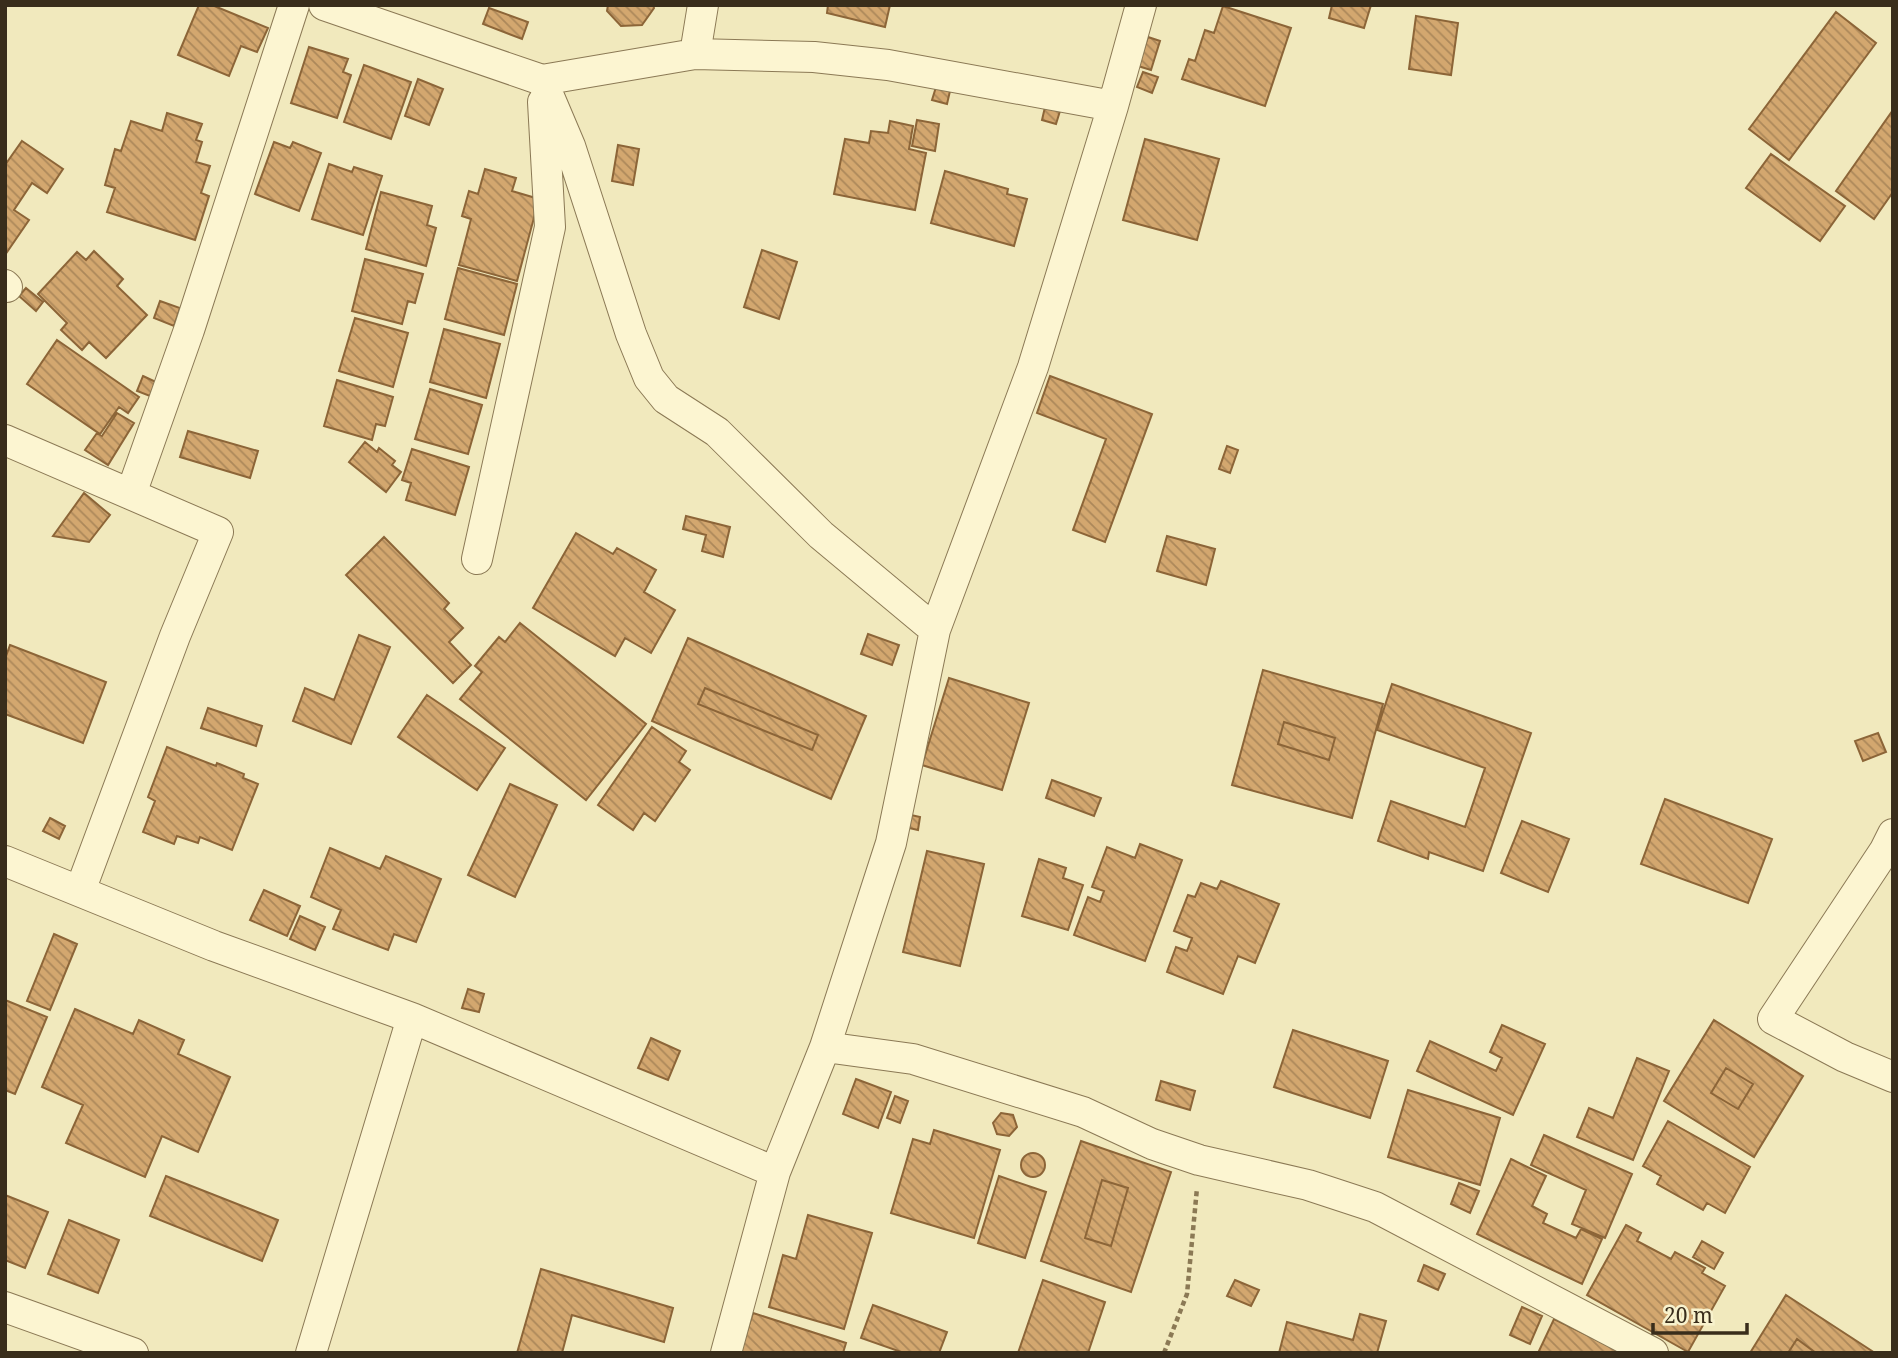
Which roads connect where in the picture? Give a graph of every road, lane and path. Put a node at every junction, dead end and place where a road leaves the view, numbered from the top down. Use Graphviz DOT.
graph roads {
  1 [pos="294,5"];
  2 [pos="324,5"];
  3 [pos="704,5"];
  4 [pos="1141,5"];
  5 [pos="695,54"];
  6 [pos="542,80"];
  7 [pos="1113,106"];
  8 [pos="5,440"];
  9 [pos="131,494"];
  10 [pos="477,559"];
  11 [pos="935,630"];
  12 [pos="1893,834"];
  13 [pos="5,861"];
  14 [pos="80,891"];
  15 [pos="412,1018"];
  16 [pos="825,1047"];
  17 [pos="1893,1077"];
  18 [pos="1199,1160"];
  19 [pos="775,1172"];
  20 [pos="5,1307"];
  21 [pos="132,1353"];
  22 [pos="311,1353"];
  23 [pos="726,1353"];
  24 [pos="1164,1353"];
  25 [pos="1653,1353"];
  1 -- 9 [label="street"];
  2 -- 6 [label="street"];
  3 -- 5 [label="street"];
  4 -- 7 [label="street"];
  5 -- 6 [label="street"];
  5 -- 7 [label="street"];
  6 -- 10 [label="street"];
  6 -- 11 [label="street"];
  7 -- 11 [label="street"];
  8 -- 9 [label="street"];
  9 -- 14 [label="street"];
  11 -- 16 [label="street"];
  12 -- 17 [label="street"];
  13 -- 14 [label="street"];
  14 -- 15 [label="street"];
  15 -- 19 [label="street"];
  15 -- 22 [label="street"];
  16 -- 18 [label="street"];
  16 -- 19 [label="street"];
  18 -- 24 [label="path"];
  18 -- 25 [label="street"];
  19 -- 23 [label="street"];
  20 -- 21 [label="street"];
}
